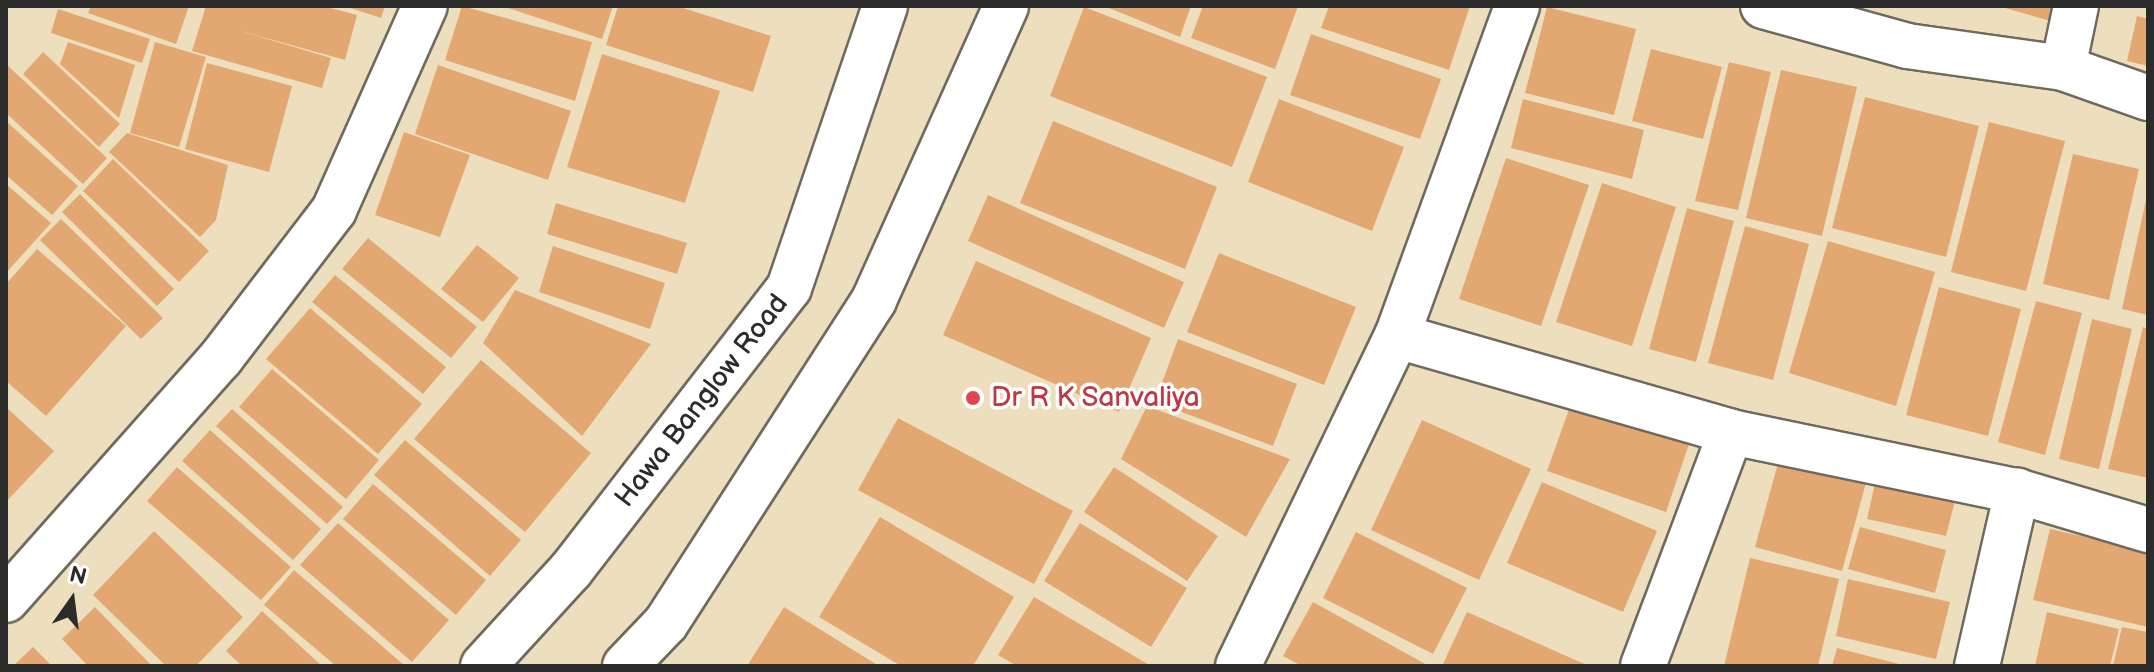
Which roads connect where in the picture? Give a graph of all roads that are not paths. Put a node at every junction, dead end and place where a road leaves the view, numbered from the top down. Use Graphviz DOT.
graph roads {
  1 [pos="425,6"];
  2 [pos="885,6"];
  3 [pos="1006,6"];
  4 [pos="1517,6"];
  5 [pos="1763,6"];
  6 [pos="2076,6"];
  7 [pos="2063,68"];
  8 [pos="2148,98"];
  9 [pos="1397,336"];
  10 [pos="1731,432"];
  11 [pos="2017,491"];
  12 [pos="2148,530"];
  13 [pos="6,600"];
  14 [pos="483,666"];
  15 [pos="625,666"];
  16 [pos="1238,666"];
  17 [pos="1643,666"];
  18 [pos="1977,666"];
  1 -- 13 [label="street"];
  2 -- 14 [label="street, Hawa Banglow Road"];
  3 -- 15 [label="street"];
  4 -- 9 [label="street"];
  5 -- 7 [label="street"];
  6 -- 7 [label="street"];
  7 -- 8 [label="street"];
  9 -- 10 [label="street"];
  9 -- 16 [label="street"];
  10 -- 11 [label="street"];
  10 -- 17 [label="street"];
  11 -- 12 [label="street"];
  11 -- 18 [label="street"];
}
